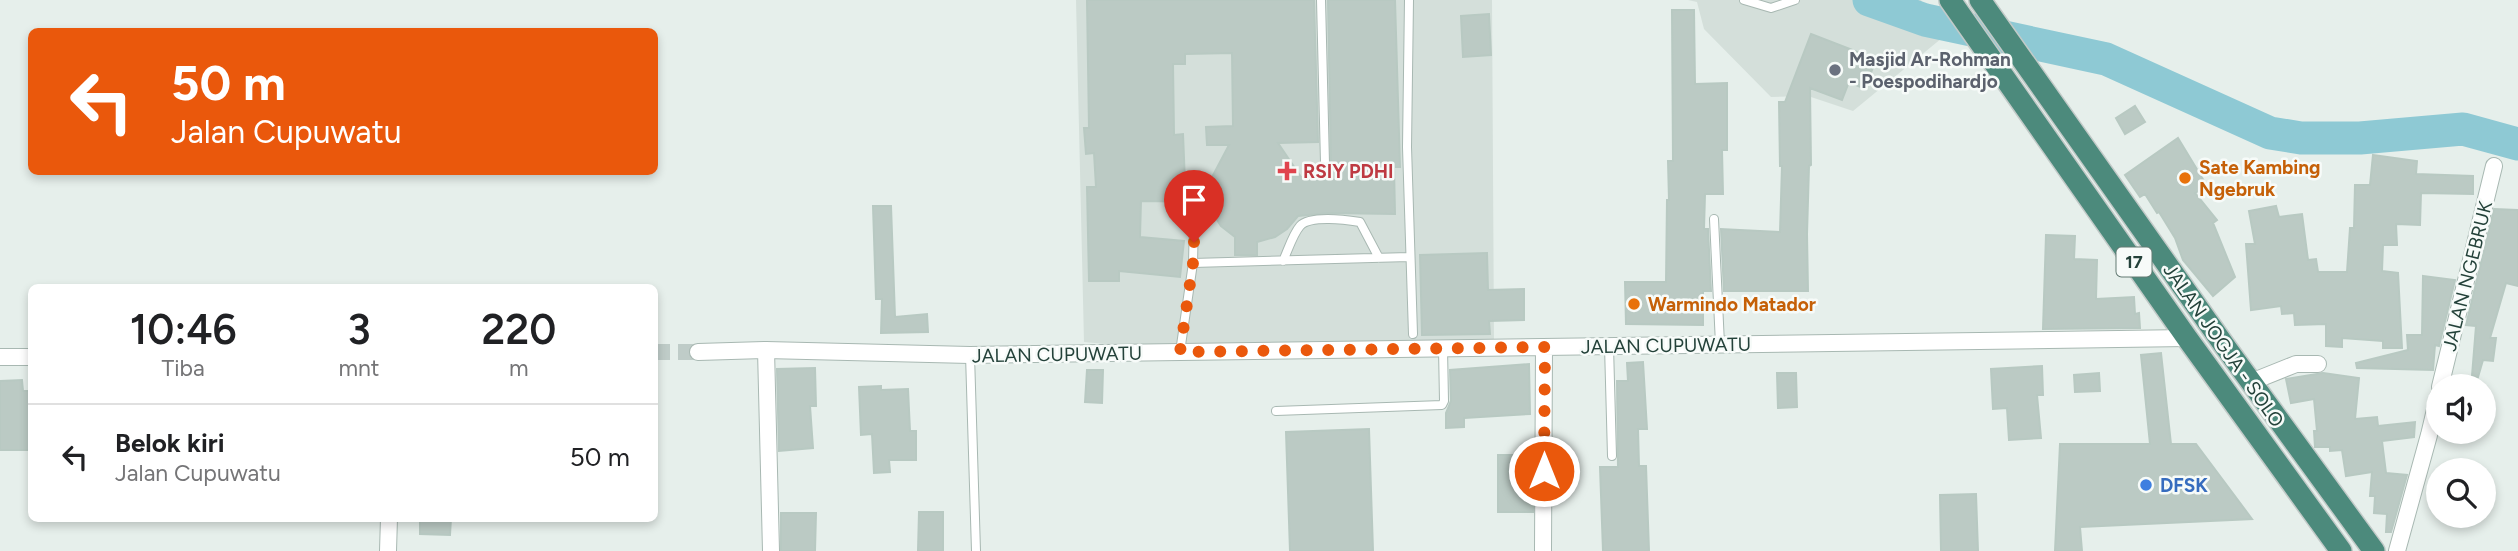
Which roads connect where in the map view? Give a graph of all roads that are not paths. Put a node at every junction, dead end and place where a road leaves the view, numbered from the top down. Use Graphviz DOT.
graph roads {
  1 [pos="1321,0"];
  2 [pos="1409,0"];
  3 [pos="1744,0"];
  4 [pos="1795,0"];
  5 [pos="1950,0"];
  6 [pos="1979,0"];
  7 [pos="1325,163"];
  8 [pos="2494,166"];
  9 [pos="1714,219"];
  10 [pos="1194,221"];
  11 [pos="1409,257"];
  12 [pos="1378,258"];
  13 [pos="1283,261"];
  14 [pos="1193,263"];
  15 [pos="1413,334"];
  16 [pos="2187,338"];
  17 [pos="1720,344"];
  18 [pos="1609,346"];
  19 [pos="1545,347"];
  20 [pos="1443,348"];
  21 [pos="766,350"];
  22 [pos="698,352"];
  23 [pos="1180,352"];
  24 [pos="970,355"];
  25 [pos="0,357"];
  26 [pos="28,357"];
  27 [pos="2318,365"];
  28 [pos="2443,374"];
  29 [pos="2251,382"];
  30 [pos="1276,411"];
  31 [pos="2427,444"];
  32 [pos="2298,449"];
  33 [pos="1612,456"];
  34 [pos="2278,463"];
  35 [pos="389,522"];
  36 [pos="388,551"];
  37 [pos="771,551"];
  38 [pos="976,551"];
  39 [pos="1543,551"];
  40 [pos="2341,551"];
  41 [pos="2374,551"];
  42 [pos="2397,551"];
  1 -- 7 [label="lane"];
  2 -- 11 [label="lane"];
  3 -- 4 [label="lane"];
  5 -- 16 [label="highway, JALAN JOGJA - SOLO / 17"];
  6 -- 29 [label="highway, JALAN JOGJA - SOLO / 17"];
  8 -- 28 [label="street, JALAN NGEBRUK"];
  9 -- 17 [label="lane"];
  10 -- 14 [label="lane"];
  11 -- 12 [label="lane"];
  11 -- 15 [label="lane"];
  12 -- 13 [label="lane"];
  12 -- 13 [label="lane"];
  13 -- 14 [label="lane"];
  14 -- 23 [label="lane"];
  16 -- 17 [label="street, JALAN CUPUWATU"];
  16 -- 34 [label="highway, JALAN JOGJA - SOLO / 17"];
  17 -- 18 [label="street, JALAN CUPUWATU"];
  18 -- 19 [label="street, JALAN CUPUWATU"];
  18 -- 33 [label="lane"];
  19 -- 20 [label="street, JALAN CUPUWATU"];
  19 -- 39 [label="street"];
  20 -- 23 [label="street, JALAN CUPUWATU"];
  20 -- 30 [label="lane"];
  21 -- 22 [label="street, JALAN CUPUWATU"];
  21 -- 24 [label="street, JALAN CUPUWATU"];
  21 -- 37 [label="street"];
  23 -- 24 [label="street, JALAN CUPUWATU"];
  24 -- 38 [label="lane"];
  25 -- 26 [label="street"];
  27 -- 29 [label="street"];
  29 -- 32 [label="highway, JALAN JOGJA - SOLO / 17"];
  31 -- 42 [label="street"];
  32 -- 34 [label="highway"];
  32 -- 41 [label="highway, JALAN JOGJA - SOLO / 17"];
  34 -- 40 [label="highway, JALAN JOGJA - SOLO / 17"];
  35 -- 36 [label="street"];
}
